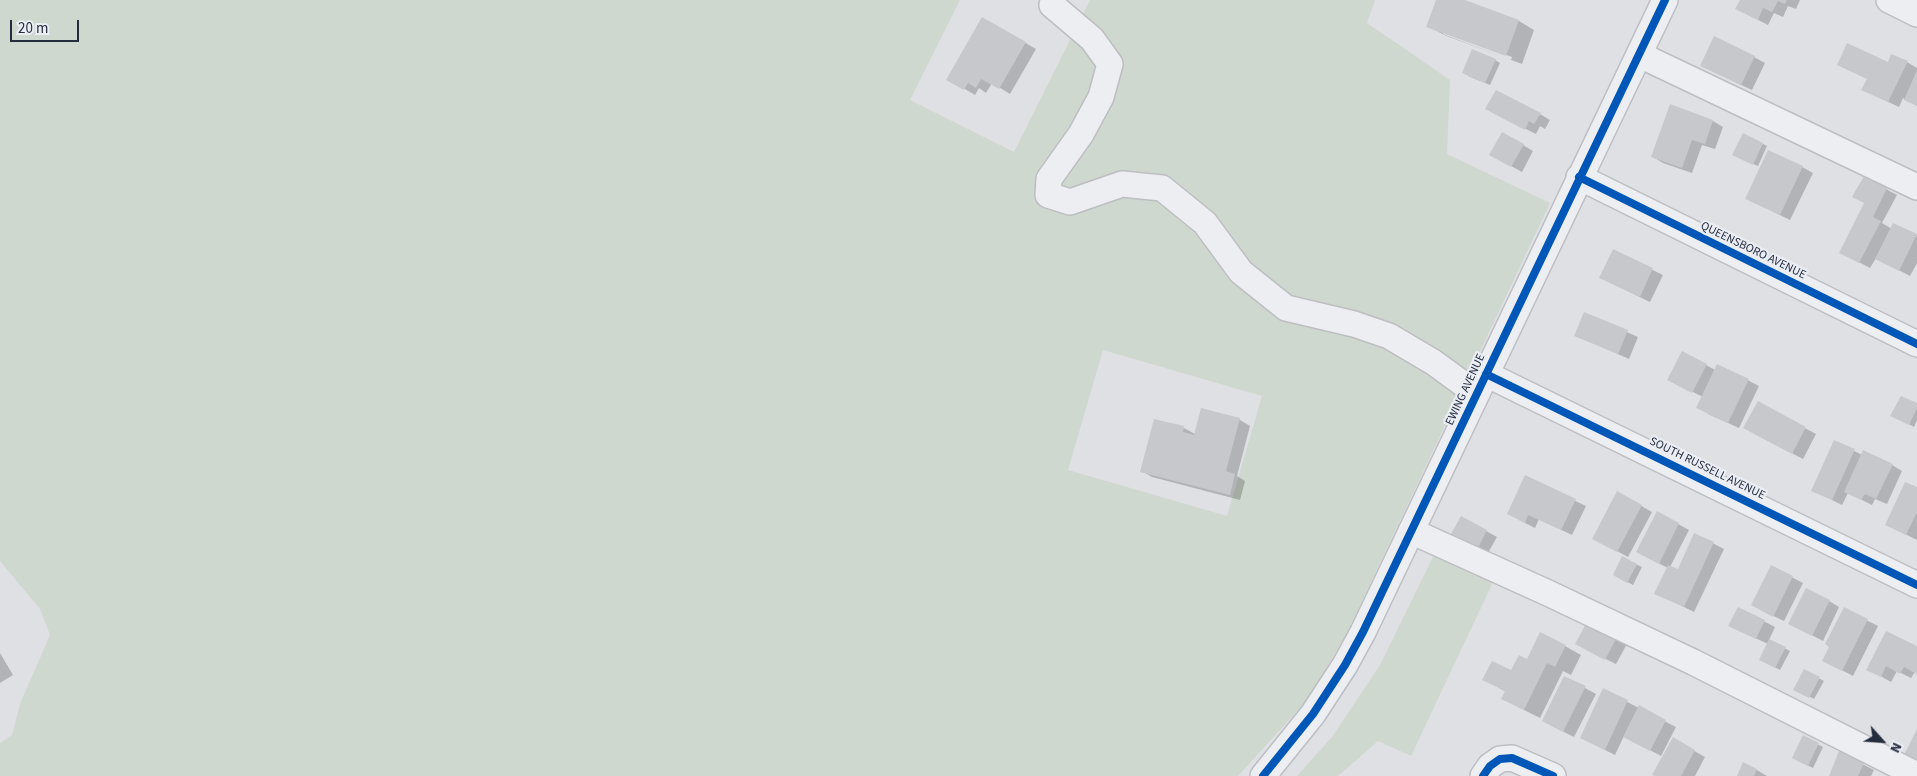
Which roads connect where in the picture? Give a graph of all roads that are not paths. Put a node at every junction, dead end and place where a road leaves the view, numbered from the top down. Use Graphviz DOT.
graph roads {
  1 [pos="1665,0"];
  2 [pos="1889,0"];
  3 [pos="1052,5"];
  4 [pos="1917,14"];
  5 [pos="1640,54"];
  6 [pos="1579,178"];
  7 [pos="1917,187"];
  8 [pos="1917,344"];
  9 [pos="1481,384"];
  10 [pos="1411,531"];
  11 [pos="1917,585"];
  12 [pos="1492,768"];
  13 [pos="1917,775"];
  14 [pos="1263,776"];
  15 [pos="1553,776"];
  1 -- 5 [label="street, EWING AVENUE"];
  2 -- 4 [label="street"];
  3 -- 9 [label="street, SOUTH RUSSELL AVENUE"];
  5 -- 6 [label="street, EWING AVENUE"];
  5 -- 7 [label="street"];
  6 -- 8 [label="street, QUEENSBORO AVENUE"];
  6 -- 9 [label="street, EWING AVENUE"];
  9 -- 10 [label="street, EWING AVENUE"];
  9 -- 11 [label="street, SOUTH RUSSELL AVENUE"];
  10 -- 13 [label="street"];
  10 -- 14 [label="street, EWING AVENUE"];
  12 -- 15 [label="street"];
}
